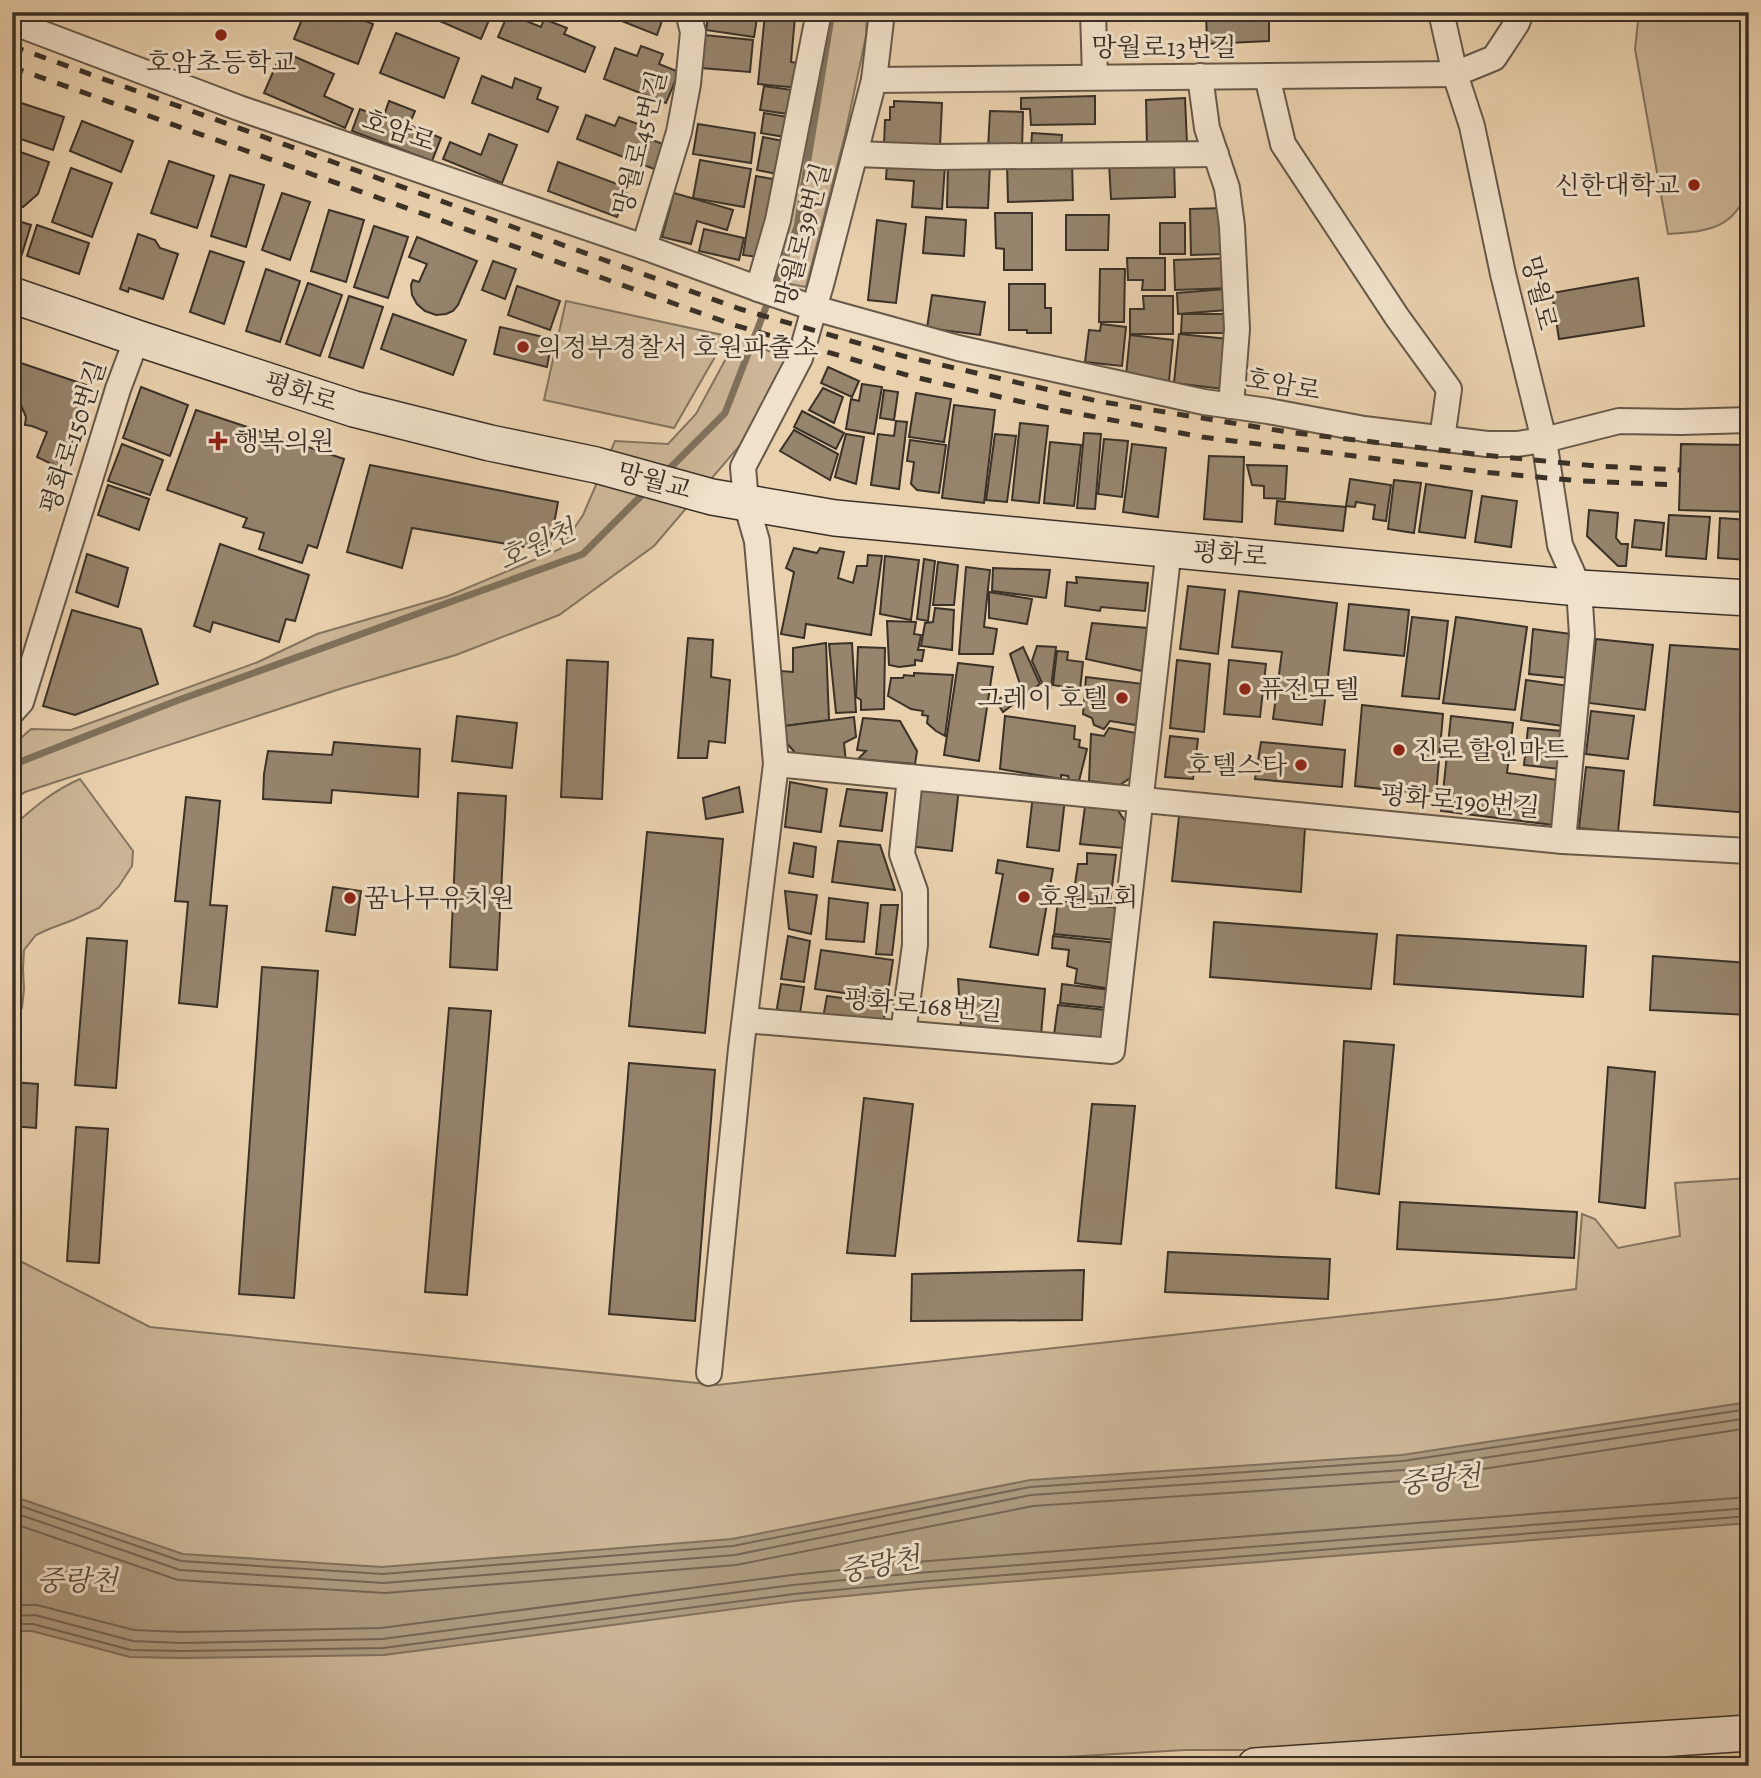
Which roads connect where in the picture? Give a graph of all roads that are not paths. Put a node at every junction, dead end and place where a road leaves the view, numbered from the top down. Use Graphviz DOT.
graph roads {
  1 [pos="688,12"];
  2 [pos="819,12"];
  3 [pos="881,12"];
  4 [pos="1093,12"];
  5 [pos="1441,12"];
  6 [pos="1521,12"];
  7 [pos="12,22"];
  8 [pos="1455,74"];
  9 [pos="1200,76"];
  10 [pos="1266,76"];
  11 [pos="1095,77"];
  12 [pos="874,80"];
  13 [pos="855,154"];
  14 [pos="1216,154"];
  15 [pos="644,247"];
  16 [pos="763,291"];
  17 [pos="12,295"];
  18 [pos="814,309"];
  19 [pos="136,338"];
  20 [pos="1231,406"];
  21 [pos="1749,420"];
  22 [pos="1442,439"];
  23 [pos="1544,440"];
  24 [pos="596,465"];
  25 [pos="712,497"];
  26 [pos="746,503"];
  27 [pos="1169,548"];
  28 [pos="1578,587"];
  29 [pos="1749,598"];
  30 [pos="12,712"];
  31 [pos="776,764"];
  32 [pos="910,777"];
  33 [pos="1140,800"];
  34 [pos="1563,841"];
  35 [pos="1749,851"];
  36 [pos="745,1020"];
  37 [pos="903,1033"];
  38 [pos="709,1373"];
  39 [pos="1749,1733"];
  40 [pos="1255,1766"];
  1 -- 15 [label="street, 망월로45번길"];
  2 -- 16 [label="street"];
  3 -- 12 [label="street, 망월로39번길"];
  4 -- 11 [label="street"];
  5 -- 8 [label="street, 망월로"];
  6 -- 8 [label="street"];
  7 -- 15 [label="street, 호암로"];
  8 -- 10 [label="street, 망월로13번길"];
  8 -- 23 [label="street, 망월로"];
  9 -- 10 [label="street, 망월로13번길"];
  9 -- 11 [label="street, 망월로13번길"];
  9 -- 14 [label="street"];
  10 -- 22 [label="street"];
  11 -- 12 [label="street, 망월로13번길"];
  12 -- 13 [label="street, 망월로39번길"];
  13 -- 14 [label="street"];
  13 -- 18 [label="street, 망월로39번길"];
  14 -- 20 [label="street"];
  15 -- 16 [label="street, 호암로"];
  16 -- 18 [label="street, 호암로"];
  17 -- 19 [label="main road, 평화로"];
  18 -- 20 [label="street, 호암로"];
  18 -- 26 [label="street, 망월로39번길"];
  19 -- 24 [label="main road, 평화로"];
  19 -- 30 [label="street, 평화로150번길"];
  20 -- 22 [label="street, 호암로"];
  21 -- 23 [label="street, 호암로"];
  22 -- 23 [label="street, 호암로"];
  23 -- 28 [label="street, 망월로"];
  24 -- 25 [label="main road, 망월교"];
  25 -- 26 [label="main road, 평화로"];
  26 -- 27 [label="main road, 평화로"];
  26 -- 31 [label="street"];
  27 -- 28 [label="main road, 평화로"];
  27 -- 33 [label="street, 평화로168번길"];
  28 -- 29 [label="main road, 평화로"];
  28 -- 34 [label="street, 평화로190번길"];
  31 -- 32 [label="street, 평화로190번길"];
  31 -- 36 [label="street"];
  32 -- 33 [label="street, 평화로190번길"];
  32 -- 37 [label="street"];
  33 -- 34 [label="street, 평화로190번길"];
  33 -- 37 [label="street, 평화로168번길"];
  34 -- 35 [label="street"];
  36 -- 37 [label="street, 평화로168번길"];
  36 -- 38 [label="street"];
  39 -- 40 [label="main road"];
}
